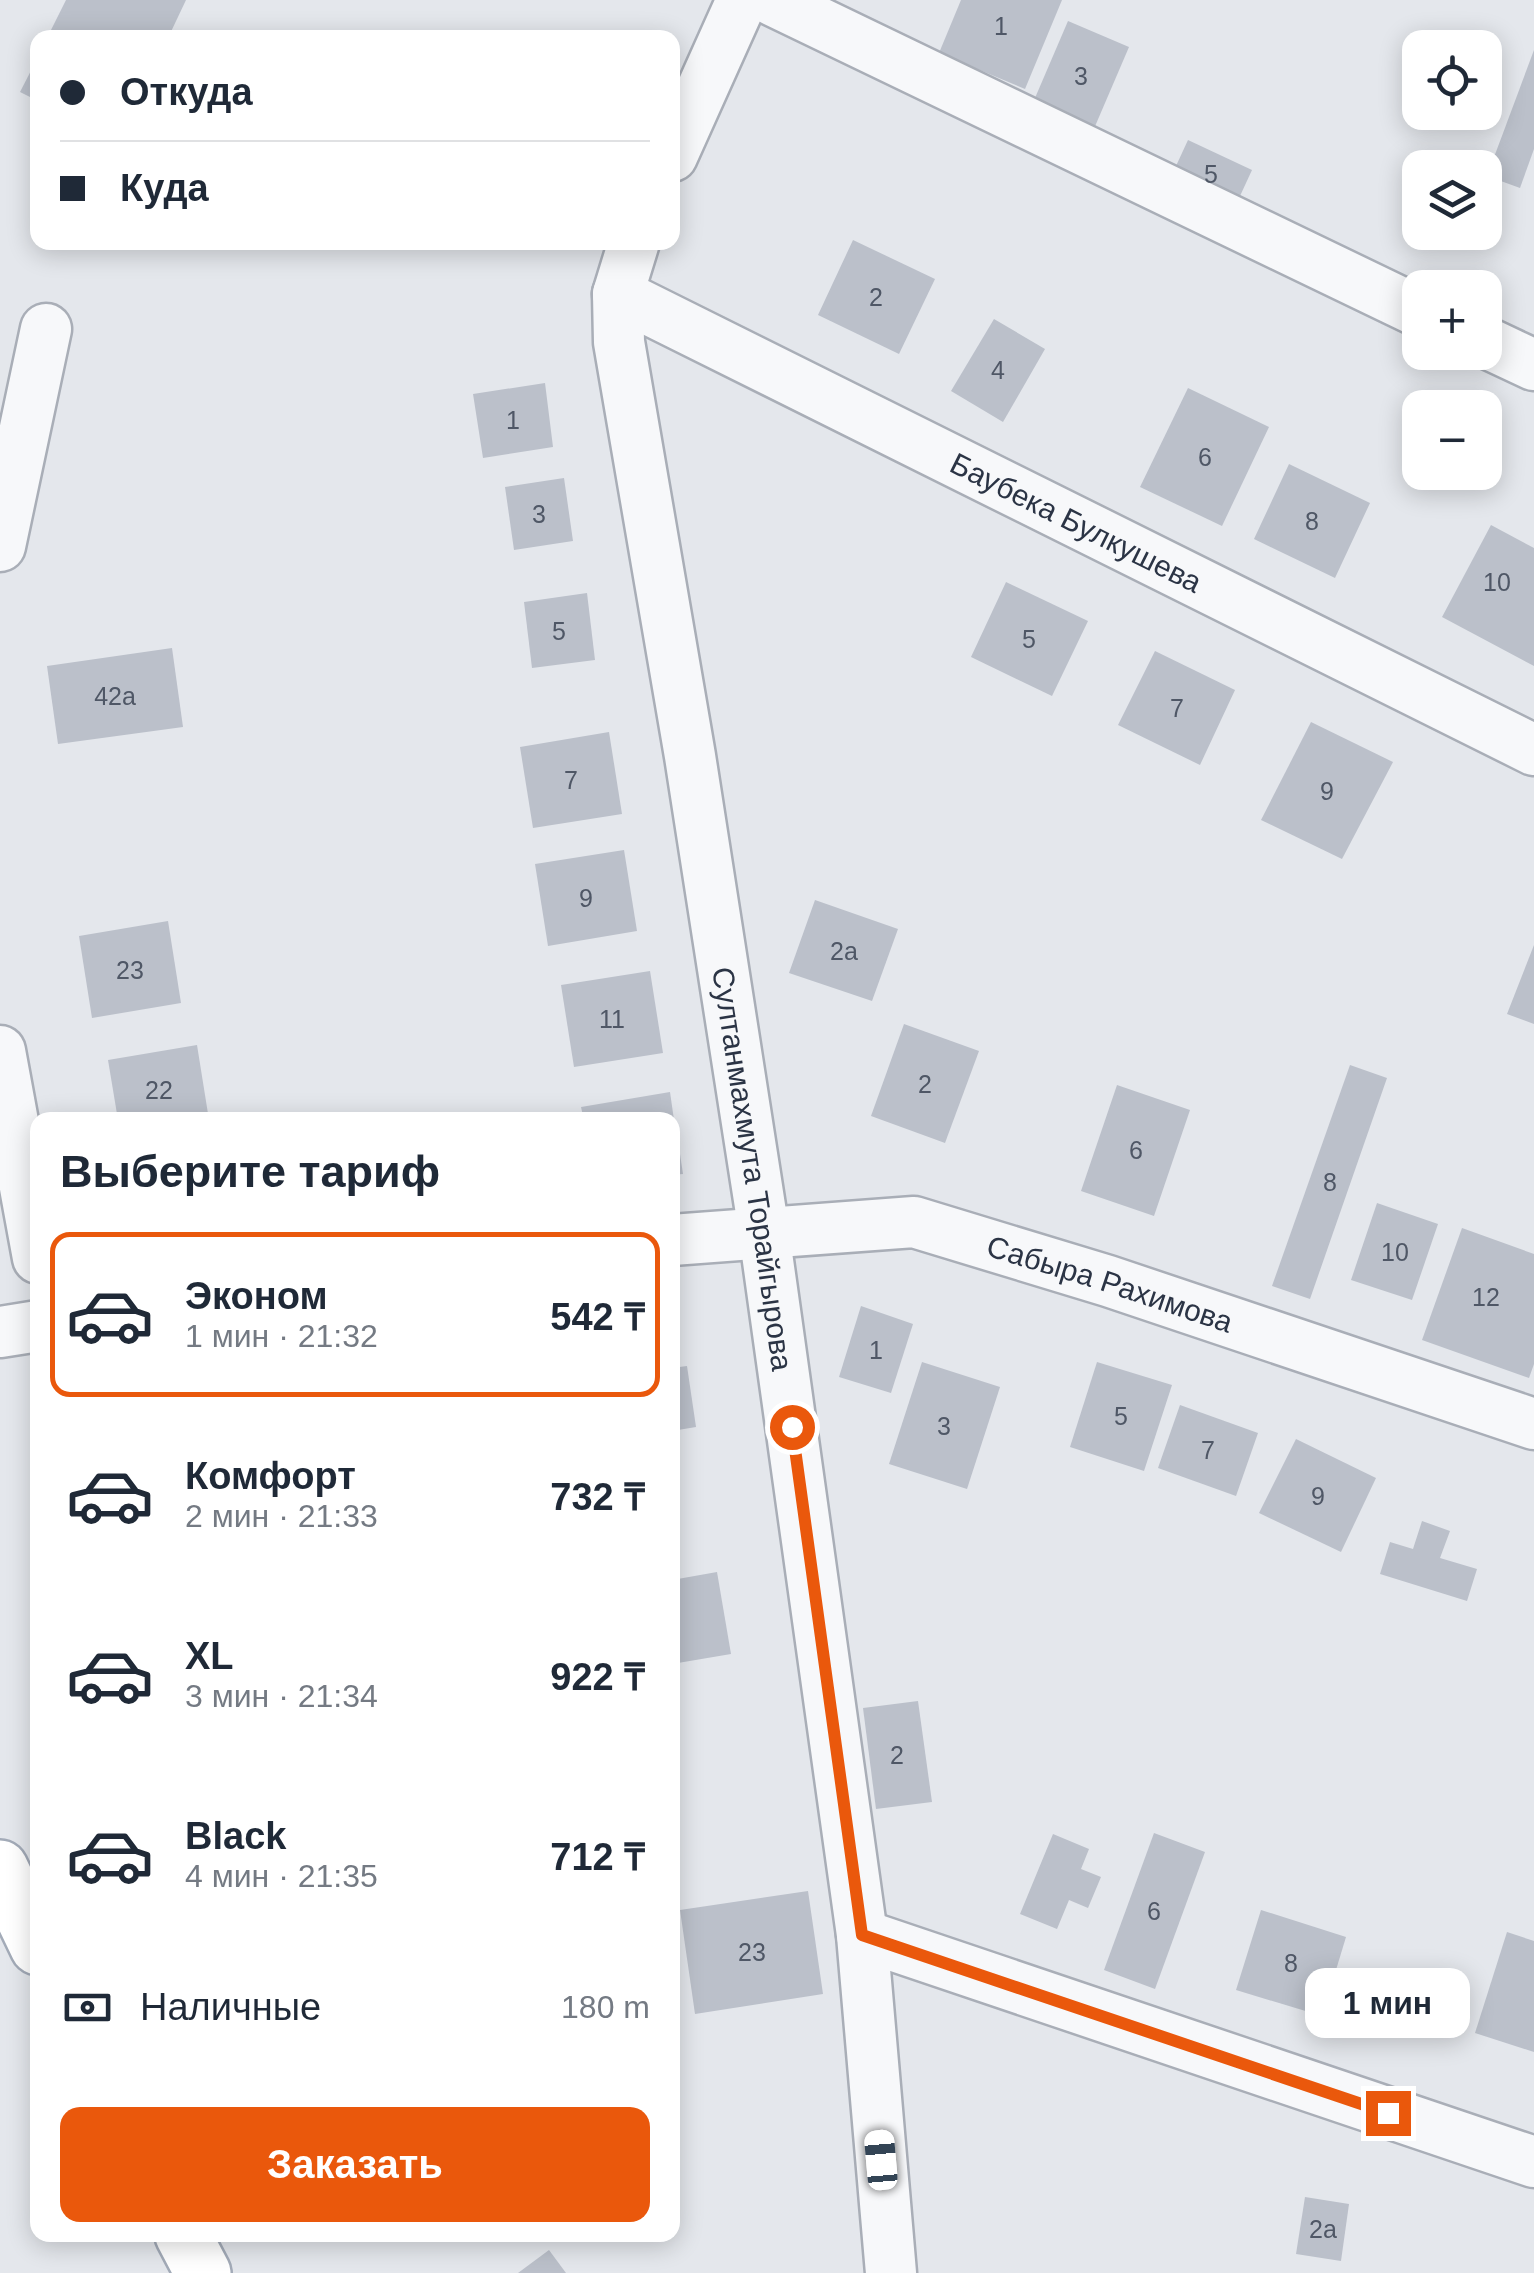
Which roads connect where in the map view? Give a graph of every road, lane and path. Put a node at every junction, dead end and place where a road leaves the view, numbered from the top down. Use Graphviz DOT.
graph roads {
  1 [pos="742,0"];
  2 [pos="772,0"];
  3 [pos="680,138"];
  4 [pos="632,250"];
  5 [pos="618,294"];
  6 [pos="1402,303"];
  7 [pos="46,328"];
  8 [pos="1502,350"];
  9 [pos="1534,365"];
  10 [pos="0,546"];
  11 [pos="1534,750"];
  12 [pos="0,1051"];
  13 [pos="30,1214"];
  14 [pos="764,1232"];
  15 [pos="680,1239"];
  16 [pos="30,1327"];
  17 [pos="0,1332"];
  18 [pos="1534,1424"];
  19 [pos="0,1868"];
  20 [pos="30,1930"];
  21 [pos="862,1935"];
  22 [pos="1534,2162"];
  23 [pos="187,2242"];
  24 [pos="204,2273"];
  25 [pos="890,2273"];
  1 -- 3 [label="street"];
  2 -- 6 [label="street"];
  4 -- 5 [label="street, Султанмахмута Торайгырова"];
  5 -- 11 [label="street, Баубека Булкушева"];
  5 -- 14 [label="street, Султанмахмута Торайгырова"];
  7 -- 10 [label="street"];
  8 -- 9 [label="street"];
  12 -- 13 [label="street"];
  14 -- 15 [label="street, Сабыра Рахимова"];
  14 -- 18 [label="street, Сабыра Рахимова"];
  14 -- 21 [label="street, Султанмахмута Торайгырова"];
  16 -- 17 [label="street"];
  19 -- 20 [label="main road"];
  21 -- 22 [label="street"];
  21 -- 25 [label="street, Султанмахмута Торайгырова"];
  23 -- 24 [label="main road"];
}
